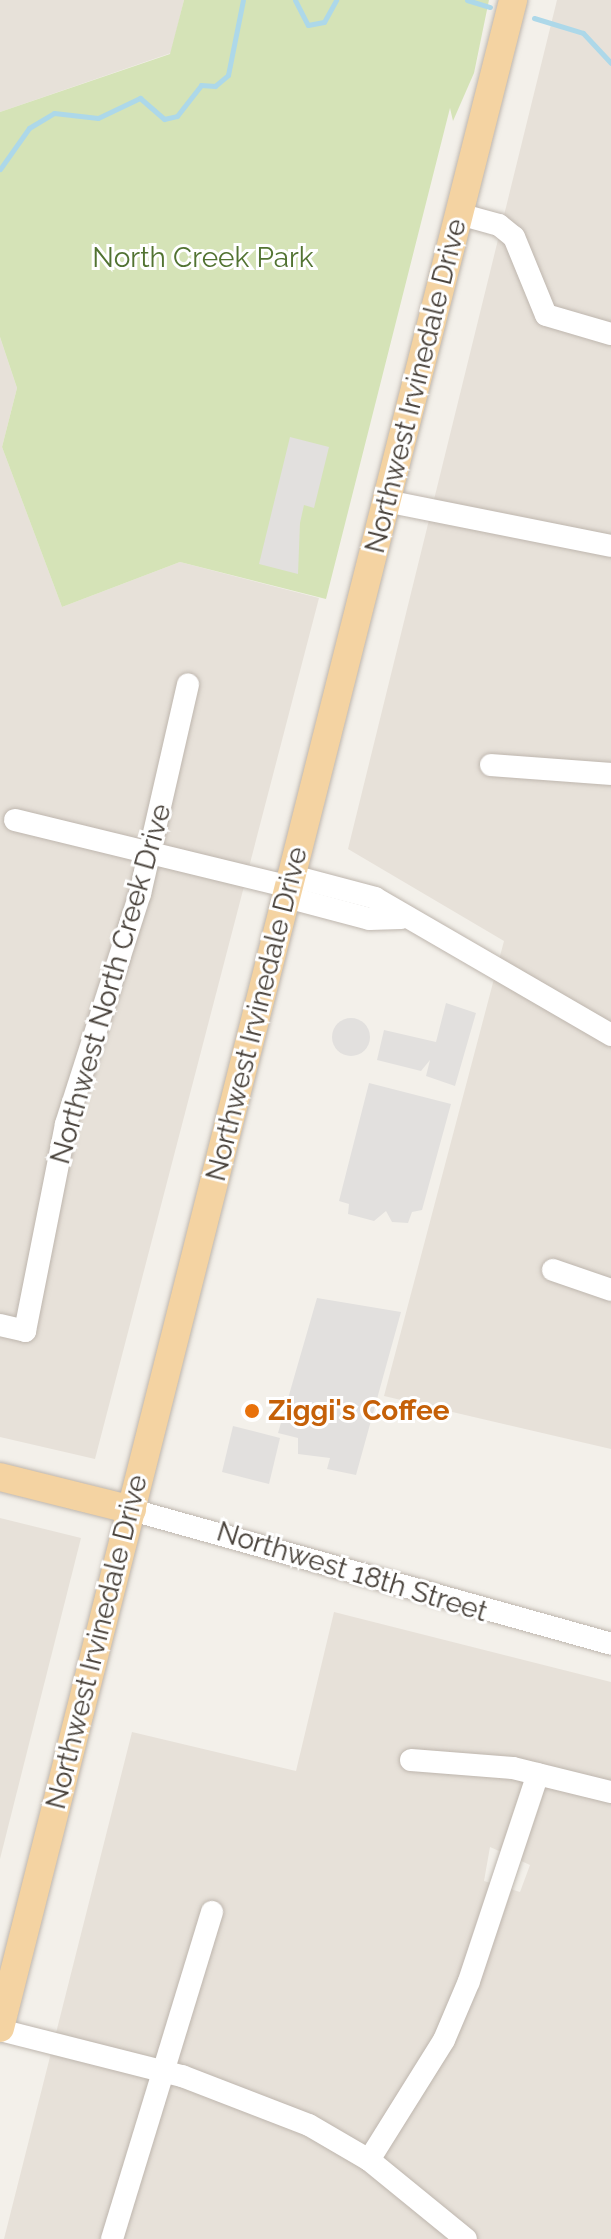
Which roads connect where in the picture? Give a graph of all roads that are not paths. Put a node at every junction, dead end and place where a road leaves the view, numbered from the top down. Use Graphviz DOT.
graph roads {
  1 [pos="513,0"];
  2 [pos="459,214"];
  3 [pos="611,334"];
  4 [pos="388,493"];
  5 [pos="611,546"];
  6 [pos="188,684"];
  7 [pos="491,765"];
  8 [pos="611,774"];
  9 [pos="15,820"];
  10 [pos="152,854"];
  11 [pos="289,887"];
  12 [pos="611,1035"];
  13 [pos="553,1270"];
  14 [pos="611,1290"];
  15 [pos="0,1325"];
  16 [pos="0,1477"];
  17 [pos="132,1510"];
  18 [pos="611,1644"];
  19 [pos="411,1760"];
  20 [pos="538,1774"];
  21 [pos="611,1792"];
  22 [pos="212,1912"];
  23 [pos="0,2029"];
  24 [pos="166,2071"];
  25 [pos="369,2160"];
  26 [pos="112,2239"];
  27 [pos="466,2239"];
  1 -- 2 [label="main road, Northwest Irvinedale Drive"];
  2 -- 3 [label="street"];
  2 -- 4 [label="main road, Northwest Irvinedale Drive"];
  4 -- 5 [label="street"];
  4 -- 11 [label="main road, Northwest Irvinedale Drive"];
  6 -- 10 [label="street, Northwest North Creek Drive"];
  7 -- 8 [label="street"];
  9 -- 10 [label="street"];
  10 -- 11 [label="street"];
  10 -- 15 [label="street, Northwest North Creek Drive"];
  11 -- 12 [label="street"];
  11 -- 17 [label="main road, Northwest Irvinedale Drive"];
  13 -- 14 [label="street"];
  16 -- 17 [label="main road, Northwest 18th Street"];
  17 -- 18 [label="street, Northwest 18th Street"];
  17 -- 23 [label="main road, Northwest Irvinedale Drive"];
  19 -- 20 [label="street"];
  20 -- 21 [label="street"];
  20 -- 25 [label="street"];
  22 -- 24 [label="street"];
  23 -- 24 [label="street"];
  24 -- 25 [label="street"];
  24 -- 26 [label="street"];
  25 -- 27 [label="street"];
}
